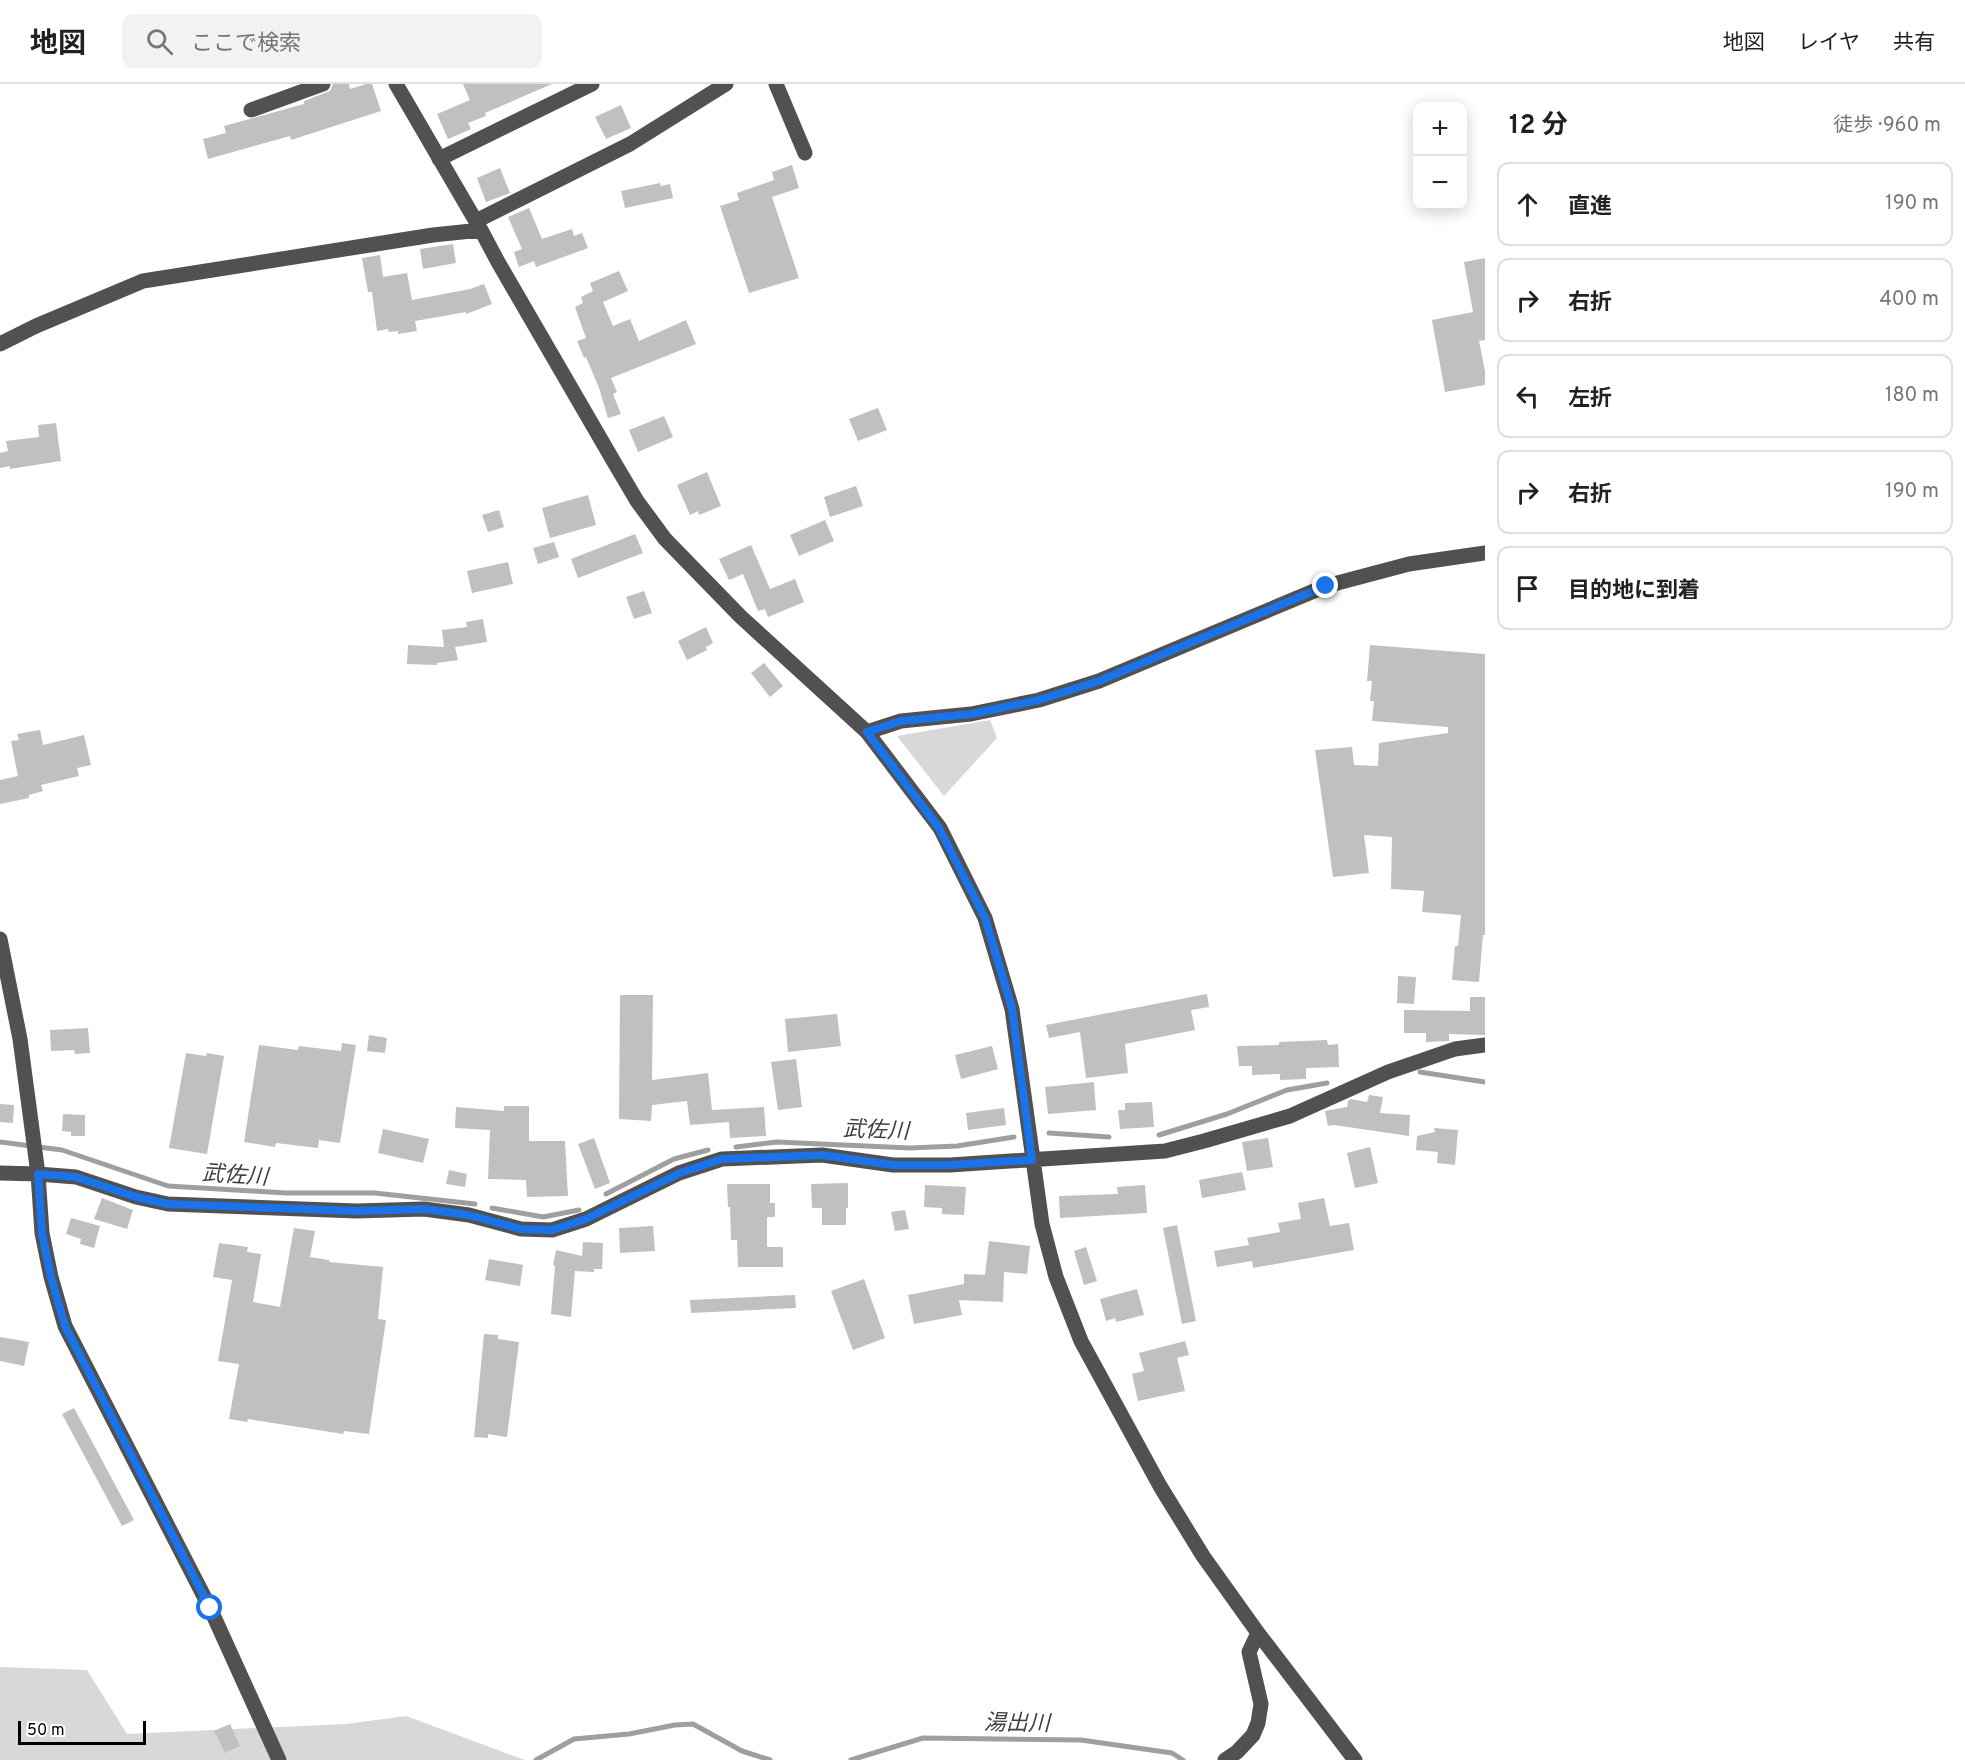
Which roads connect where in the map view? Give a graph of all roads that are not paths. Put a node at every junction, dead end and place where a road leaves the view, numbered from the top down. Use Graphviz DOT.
graph roads {
  1 [pos="322,84"];
  2 [pos="396,84"];
  3 [pos="592,84"];
  4 [pos="726,84"];
  5 [pos="776,84"];
  6 [pos="251,110"];
  7 [pos="805,153"];
  8 [pos="439,159"];
  9 [pos="479,226"];
  10 [pos="0,344"];
  11 [pos="1485,553"];
  12 [pos="867,732"];
  13 [pos="0,939"];
  14 [pos="1485,1045"];
  15 [pos="1032,1160"];
  16 [pos="37,1167"];
  17 [pos="0,1173"];
  18 [pos="1258,1633"];
  19 [pos="279,1760"];
  20 [pos="1224,1760"];
  21 [pos="1355,1760"];
  1 -- 6 [label="street"];
  2 -- 8 [label="street"];
  3 -- 8 [label="street"];
  4 -- 9 [label="street"];
  5 -- 7 [label="street"];
  8 -- 9 [label="street"];
  9 -- 10 [label="street"];
  9 -- 12 [label="street"];
  11 -- 12 [label="street"];
  12 -- 15 [label="street"];
  13 -- 16 [label="street"];
  14 -- 15 [label="street"];
  15 -- 16 [label="street"];
  15 -- 18 [label="street"];
  16 -- 17 [label="street"];
  16 -- 19 [label="street"];
  18 -- 20 [label="street"];
  18 -- 21 [label="street"];
}
